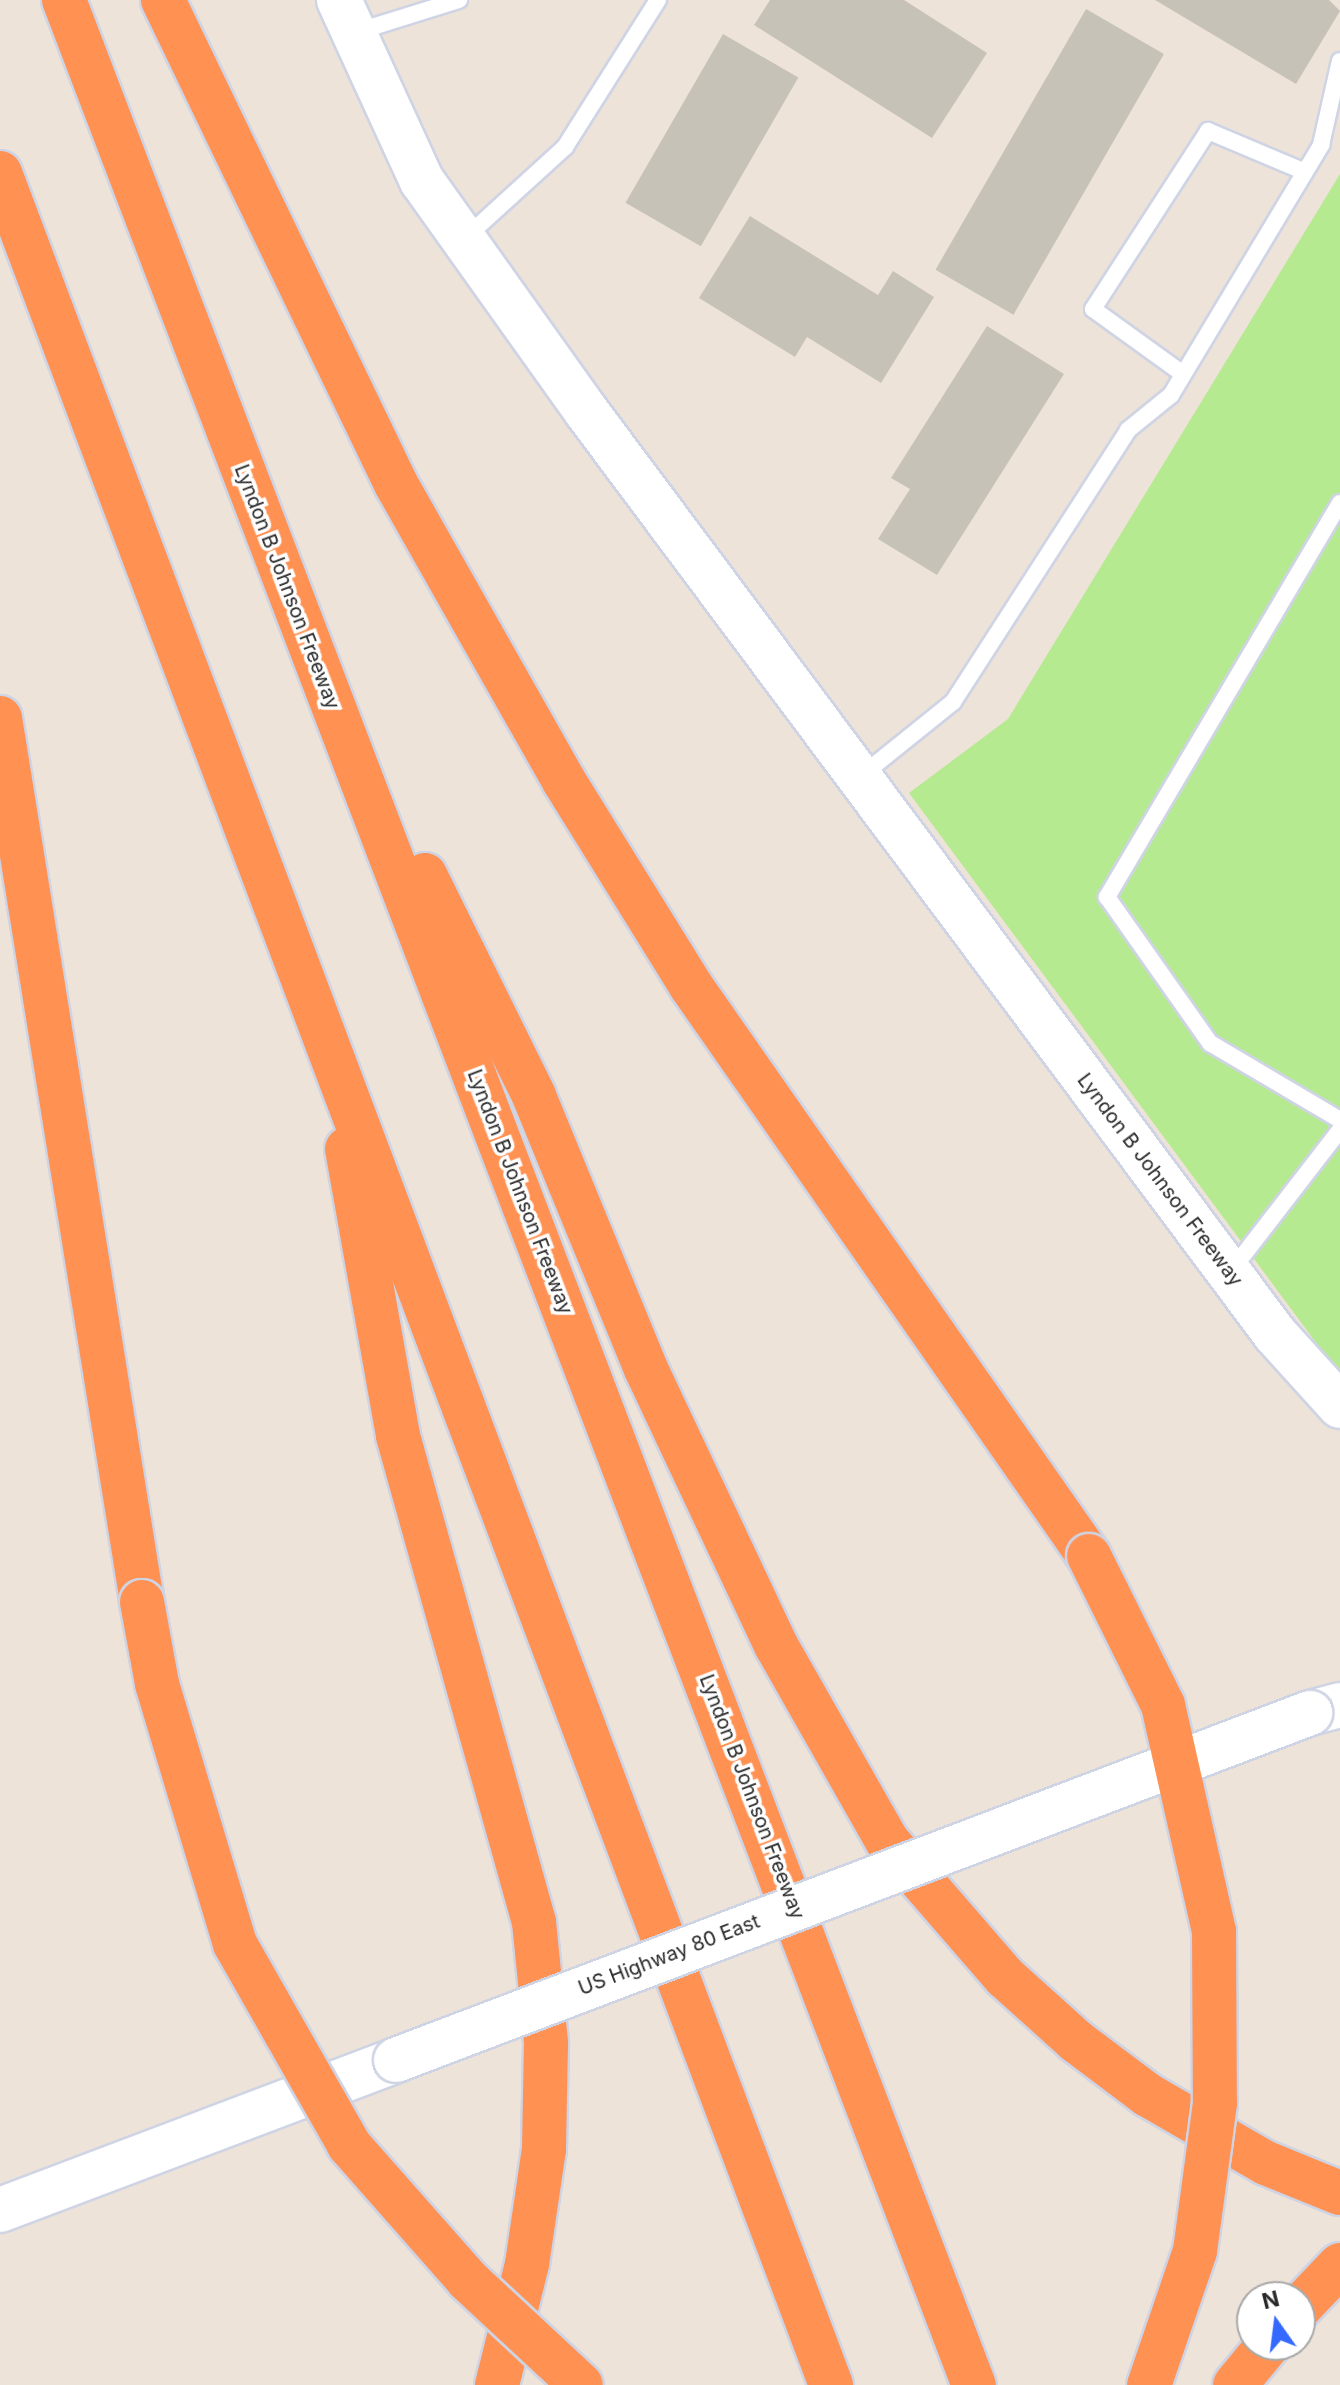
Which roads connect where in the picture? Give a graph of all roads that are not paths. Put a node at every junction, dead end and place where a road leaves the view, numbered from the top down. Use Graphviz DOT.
graph roads {
  1 [pos="64,0"];
  2 [pos="163,0"];
  3 [pos="459,0"];
  4 [pos="658,0"];
  5 [pos="347,16"];
  6 [pos="1340,61"];
  7 [pos="1305,172"];
  8 [pos="0,173"];
  9 [pos="464,239"];
  10 [pos="1183,374"];
  11 [pos="1340,503"];
  12 [pos="302,624"];
  13 [pos="0,718"];
  14 [pos="860,777"];
  15 [pos="327,1040"];
  16 [pos="1340,1120"];
  17 [pos="1340,1130"];
  18 [pos="1230,1273"];
  19 [pos="1340,1406"];
  20 [pos="1325,1709"];
  21 [pos="1340,2193"];
  22 [pos="0,2210"];
  23 [pos="1340,2265"];
  24 [pos="1316,2290"];
  25 [pos="1255,2361"];
  26 [pos="497,2385"];
  27 [pos="581,2385"];
  28 [pos="831,2385"];
  29 [pos="974,2385"];
  30 [pos="1149,2385"];
  31 [pos="1235,2385"];
  1 -- 12 [label="highway, Lyndon B Johnson Freeway"];
  2 -- 30 [label="highway, bridge"];
  3 -- 5 [label="lane"];
  4 -- 9 [label="lane"];
  5 -- 9 [label="main road, Lyndon B Johnson Freeway"];
  6 -- 7 [label="lane"];
  7 -- 10 [label="lane"];
  7 -- 10 [label="lane"];
  8 -- 15 [label="highway"];
  9 -- 14 [label="main road, Lyndon B Johnson Freeway"];
  10 -- 14 [label="lane"];
  11 -- 16 [label="lane"];
  12 -- 21 [label="highway"];
  12 -- 29 [label="highway, Lyndon B Johnson Freeway"];
  13 -- 27 [label="highway, bridge"];
  14 -- 18 [label="main road, Lyndon B Johnson Freeway"];
  15 -- 26 [label="highway"];
  15 -- 28 [label="highway"];
  17 -- 18 [label="lane"];
  18 -- 19 [label="main road, Lyndon B Johnson Freeway"];
  20 -- 22 [label="main road, US Highway 80 East, bridge"];
  23 -- 24 [label="highway"];
  25 -- 31 [label="highway"];
}
